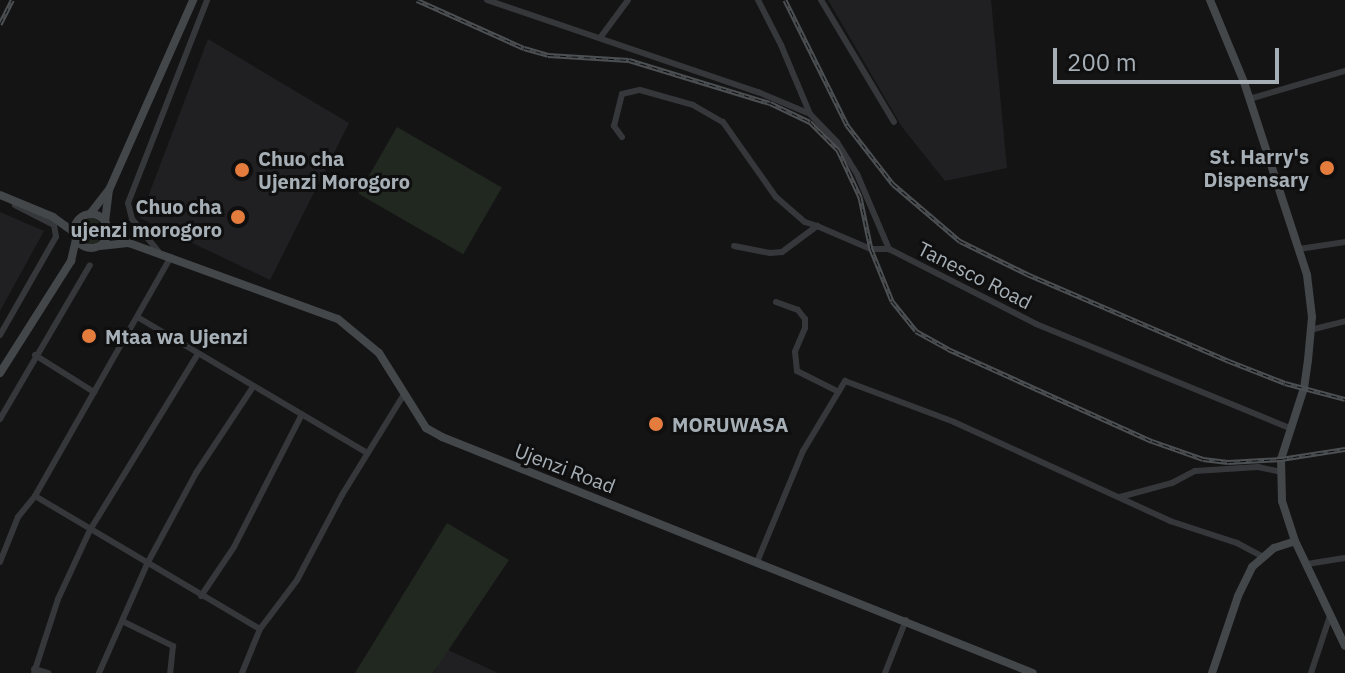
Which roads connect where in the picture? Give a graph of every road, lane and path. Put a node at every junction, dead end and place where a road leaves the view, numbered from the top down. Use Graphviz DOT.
graph roads {
  1 [pos="193,0"];
  2 [pos="207,0"];
  3 [pos="487,0"];
  4 [pos="628,0"];
  5 [pos="758,0"];
  6 [pos="821,0"];
  7 [pos="1210,0"];
  8 [pos="600,38"];
  9 [pos="1345,71"];
  10 [pos="1249,99"];
  11 [pos="810,114"];
  12 [pos="894,122"];
  13 [pos="622,137"];
  14 [pos="109,190"];
  15 [pos="0,196"];
  16 [pos="90,214"];
  17 [pos="53,217"];
  18 [pos="78,220"];
  19 [pos="107,226"];
  20 [pos="817,226"];
  21 [pos="75,236"];
  22 [pos="1345,242"];
  23 [pos="129,243"];
  24 [pos="100,246"];
  25 [pos="734,246"];
  26 [pos="89,248"];
  27 [pos="889,249"];
  28 [pos="1299,249"];
  29 [pos="158,251"];
  30 [pos="171,257"];
  31 [pos="71,261"];
  32 [pos="90,265"];
  33 [pos="776,302"];
  34 [pos="139,318"];
  35 [pos="1345,321"];
  36 [pos="1310,330"];
  37 [pos="0,335"];
  38 [pos="198,354"];
  39 [pos="35,355"];
  40 [pos="0,373"];
  41 [pos="253,387"];
  42 [pos="837,391"];
  43 [pos="94,392"];
  44 [pos="403,396"];
  45 [pos="302,414"];
  46 [pos="0,419"];
  47 [pos="1289,428"];
  48 [pos="367,453"];
  49 [pos="1281,472"];
  50 [pos="35,496"];
  51 [pos="1120,497"];
  52 [pos="90,530"];
  53 [pos="1295,541"];
  54 [pos="1261,556"];
  55 [pos="1345,558"];
  56 [pos="0,562"];
  57 [pos="757,562"];
  58 [pos="147,564"];
  59 [pos="1307,564"];
  60 [pos="201,596"];
  61 [pos="1331,614"];
  62 [pos="906,620"];
  63 [pos="122,621"];
  64 [pos="260,629"];
  65 [pos="1345,646"];
  66 [pos="34,671"];
  67 [pos="48,673"];
  68 [pos="99,673"];
  69 [pos="170,673"];
  70 [pos="242,673"];
  71 [pos="885,673"];
  72 [pos="1033,673"];
  73 [pos="1212,673"];
  74 [pos="1311,673"];
  1 -- 14 [label="street"];
  2 -- 29 [label="street"];
  3 -- 8 [label="street, Tanesco Road"];
  4 -- 8 [label="street"];
  5 -- 11 [label="street"];
  6 -- 12 [label="street"];
  7 -- 10 [label="street"];
  8 -- 11 [label="street, Tanesco Road"];
  9 -- 10 [label="street"];
  10 -- 28 [label="street"];
  11 -- 27 [label="street, Tanesco Road"];
  13 -- 20 [label="street"];
  14 -- 16 [label="street"];
  14 -- 19 [label="street"];
  15 -- 17 [label="street"];
  15 -- 37 [label="street"];
  16 -- 18 [label="street"];
  16 -- 19 [label="street"];
  17 -- 18 [label="street"];
  17 -- 21 [label="street"];
  18 -- 21 [label="street"];
  19 -- 23 [label="street"];
  19 -- 24 [label="street"];
  20 -- 25 [label="street"];
  20 -- 27 [label="street"];
  21 -- 26 [label="street"];
  21 -- 31 [label="street"];
  22 -- 28 [label="street"];
  23 -- 24 [label="street"];
  23 -- 29 [label="street, Ujenzi Road"];
  24 -- 26 [label="street"];
  26 -- 31 [label="street"];
  27 -- 47 [label="street, Tanesco Road"];
  28 -- 36 [label="street"];
  29 -- 30 [label="street, Ujenzi Road"];
  30 -- 34 [label="street"];
  30 -- 44 [label="street, Ujenzi Road"];
  31 -- 40 [label="street"];
  32 -- 39 [label="street"];
  33 -- 42 [label="street"];
  34 -- 38 [label="street"];
  34 -- 43 [label="street"];
  35 -- 36 [label="street"];
  36 -- 47 [label="street"];
  38 -- 41 [label="street"];
  38 -- 52 [label="street"];
  39 -- 43 [label="street"];
  39 -- 46 [label="street"];
  41 -- 45 [label="street"];
  41 -- 58 [label="street"];
  42 -- 51 [label="street"];
  42 -- 57 [label="street"];
  43 -- 50 [label="street"];
  44 -- 48 [label="street"];
  44 -- 57 [label="street, Ujenzi Road"];
  45 -- 48 [label="street"];
  45 -- 60 [label="street"];
  47 -- 49 [label="street"];
  48 -- 64 [label="street"];
  49 -- 51 [label="street"];
  49 -- 53 [label="street"];
  50 -- 52 [label="street"];
  50 -- 56 [label="street"];
  51 -- 54 [label="street"];
  52 -- 58 [label="street"];
  52 -- 66 [label="street"];
  53 -- 54 [label="street"];
  53 -- 59 [label="street"];
  54 -- 73 [label="street"];
  55 -- 59 [label="street"];
  57 -- 62 [label="street, Ujenzi Road"];
  58 -- 60 [label="street"];
  58 -- 63 [label="street"];
  59 -- 61 [label="street"];
  60 -- 64 [label="street"];
  61 -- 65 [label="street"];
  61 -- 74 [label="street"];
  62 -- 71 [label="street"];
  62 -- 72 [label="street, Ujenzi Road"];
  63 -- 68 [label="street"];
  63 -- 69 [label="street"];
  64 -- 70 [label="street"];
  66 -- 67 [label="street"];
}
